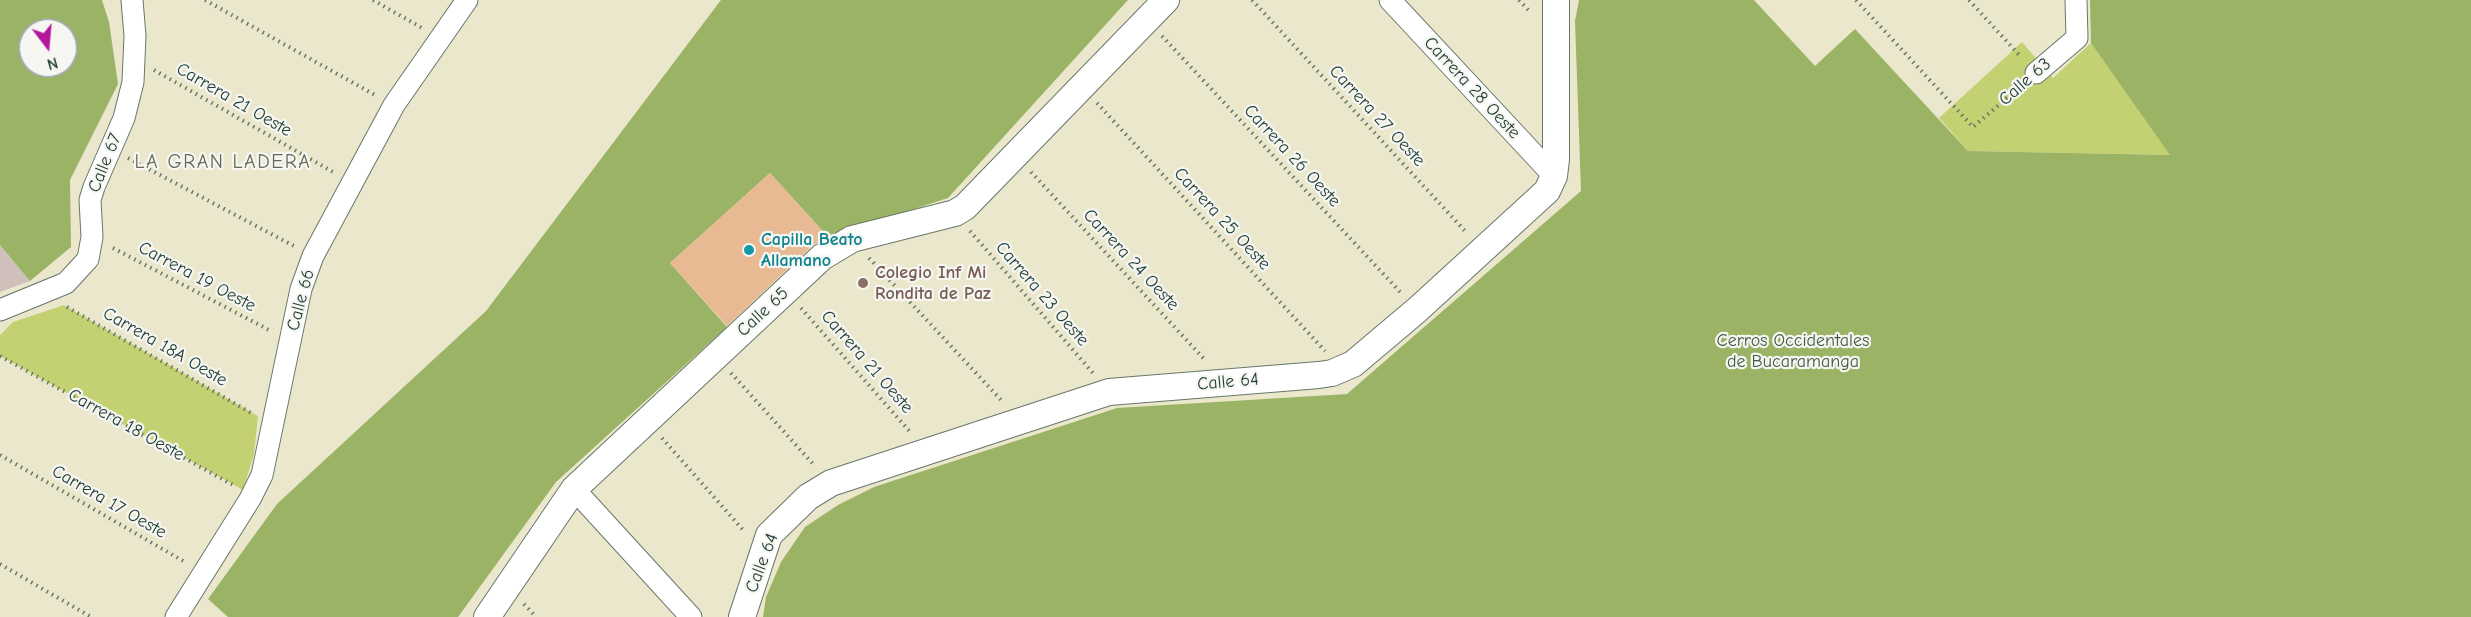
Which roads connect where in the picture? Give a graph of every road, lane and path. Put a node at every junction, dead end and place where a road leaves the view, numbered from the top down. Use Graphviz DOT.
graph roads {
  1 [pos="132,0"];
  2 [pos="205,0"];
  3 [pos="373,0"];
  4 [pos="468,0"];
  5 [pos="1166,0"];
  6 [pos="1252,0"];
  7 [pos="1390,0"];
  8 [pos="1556,0"];
  9 [pos="1856,0"];
  10 [pos="1969,0"];
  11 [pos="2076,0"];
  12 [pos="1147,20"];
  13 [pos="441,38"];
  14 [pos="135,59"];
  15 [pos="2036,73"];
  16 [pos="1082,87"];
  17 [pos="394,105"];
  18 [pos="109,148"];
  19 [pos="1016,156"];
  20 [pos="1554,176"];
  21 [pos="351,182"];
  22 [pos="955,213"];
  23 [pos="92,237"];
  24 [pos="852,240"];
  25 [pos="1483,250"];
  26 [pos="313,256"];
  27 [pos="786,291"];
  28 [pos="44,294"];
  29 [pos="0,310"];
  30 [pos="1417,310"];
  31 [pos="290,341"];
  32 [pos="0,356"];
  33 [pos="716,356"];
  34 [pos="1342,369"];
  35 [pos="1226,382"];
  36 [pos="1109,392"];
  37 [pos="647,420"];
  38 [pos="1020,421"];
  39 [pos="272,424"];
  40 [pos="927,452"];
  41 [pos="0,455"];
  42 [pos="831,483"];
  43 [pos="574,489"];
  44 [pos="252,495"];
  45 [pos="762,552"];
  46 [pos="0,564"];
  47 [pos="204,573"];
  48 [pos="91,617"];
  49 [pos="176,617"];
  50 [pos="487,617"];
  51 [pos="691,617"];
  52 [pos="742,617"];
  1 -- 14 [label="street, Calle 67"];
  2 -- 17 [label="path"];
  3 -- 13 [label="path"];
  4 -- 13 [label="street, Calle 66"];
  5 -- 12 [label="street, Calle 65"];
  6 -- 25 [label="path, Carrera 27 Oeste"];
  7 -- 20 [label="street, Carrera 28 Oeste"];
  8 -- 20 [label="street, Calle 64"];
  9 -- 15 [label="path, Calle 63"];
  10 -- 15 [label="path"];
  11 -- 15 [label="street, Calle 63"];
  12 -- 16 [label="street, Calle 65"];
  12 -- 30 [label="path, Carrera 26 Oeste"];
  13 -- 17 [label="street, Calle 66"];
  14 -- 18 [label="street, Calle 67"];
  14 -- 21 [label="path, Carrera 21 Oeste"];
  16 -- 19 [label="street, Calle 65"];
  16 -- 34 [label="path, Carrera 25 Oeste"];
  17 -- 21 [label="street, Calle 66"];
  18 -- 23 [label="street, Calle 67"];
  18 -- 26 [label="path"];
  19 -- 22 [label="street, Calle 65"];
  19 -- 35 [label="path, Carrera 24 Oeste"];
  20 -- 25 [label="street, Calle 64"];
  21 -- 26 [label="street, Calle 66"];
  22 -- 24 [label="street, Calle 65"];
  22 -- 36 [label="path, Carrera 23 Oeste"];
  23 -- 28 [label="street, Calle 67"];
  23 -- 31 [label="path, Carrera 19 Oeste"];
  24 -- 27 [label="street, Calle 65"];
  24 -- 38 [label="path"];
  25 -- 30 [label="street, Calle 64"];
  26 -- 31 [label="street, Calle 66"];
  27 -- 33 [label="street, Calle 65"];
  27 -- 40 [label="path, Carrera 21 Oeste"];
  28 -- 29 [label="street, Calle 67"];
  28 -- 39 [label="path, Carrera 18A Oeste"];
  30 -- 34 [label="street, Calle 64"];
  31 -- 39 [label="street, Calle 66"];
  32 -- 44 [label="path, Carrera 18 Oeste"];
  33 -- 37 [label="street, Calle 65"];
  33 -- 42 [label="path"];
  34 -- 35 [label="street, Calle 64"];
  35 -- 36 [label="street, Calle 64"];
  36 -- 38 [label="street, Calle 64"];
  37 -- 43 [label="street, Calle 65"];
  37 -- 45 [label="path"];
  38 -- 40 [label="street, Calle 64"];
  39 -- 44 [label="street, Calle 66"];
  40 -- 42 [label="street, Calle 64"];
  41 -- 47 [label="path, Carrera 17 Oeste"];
  42 -- 45 [label="street, Calle 64"];
  43 -- 50 [label="street, Calle 65"];
  43 -- 51 [label="street"];
  44 -- 47 [label="street, Calle 66"];
  45 -- 52 [label="street, Calle 64"];
  46 -- 48 [label="path"];
  47 -- 49 [label="street, Calle 66"];
}
